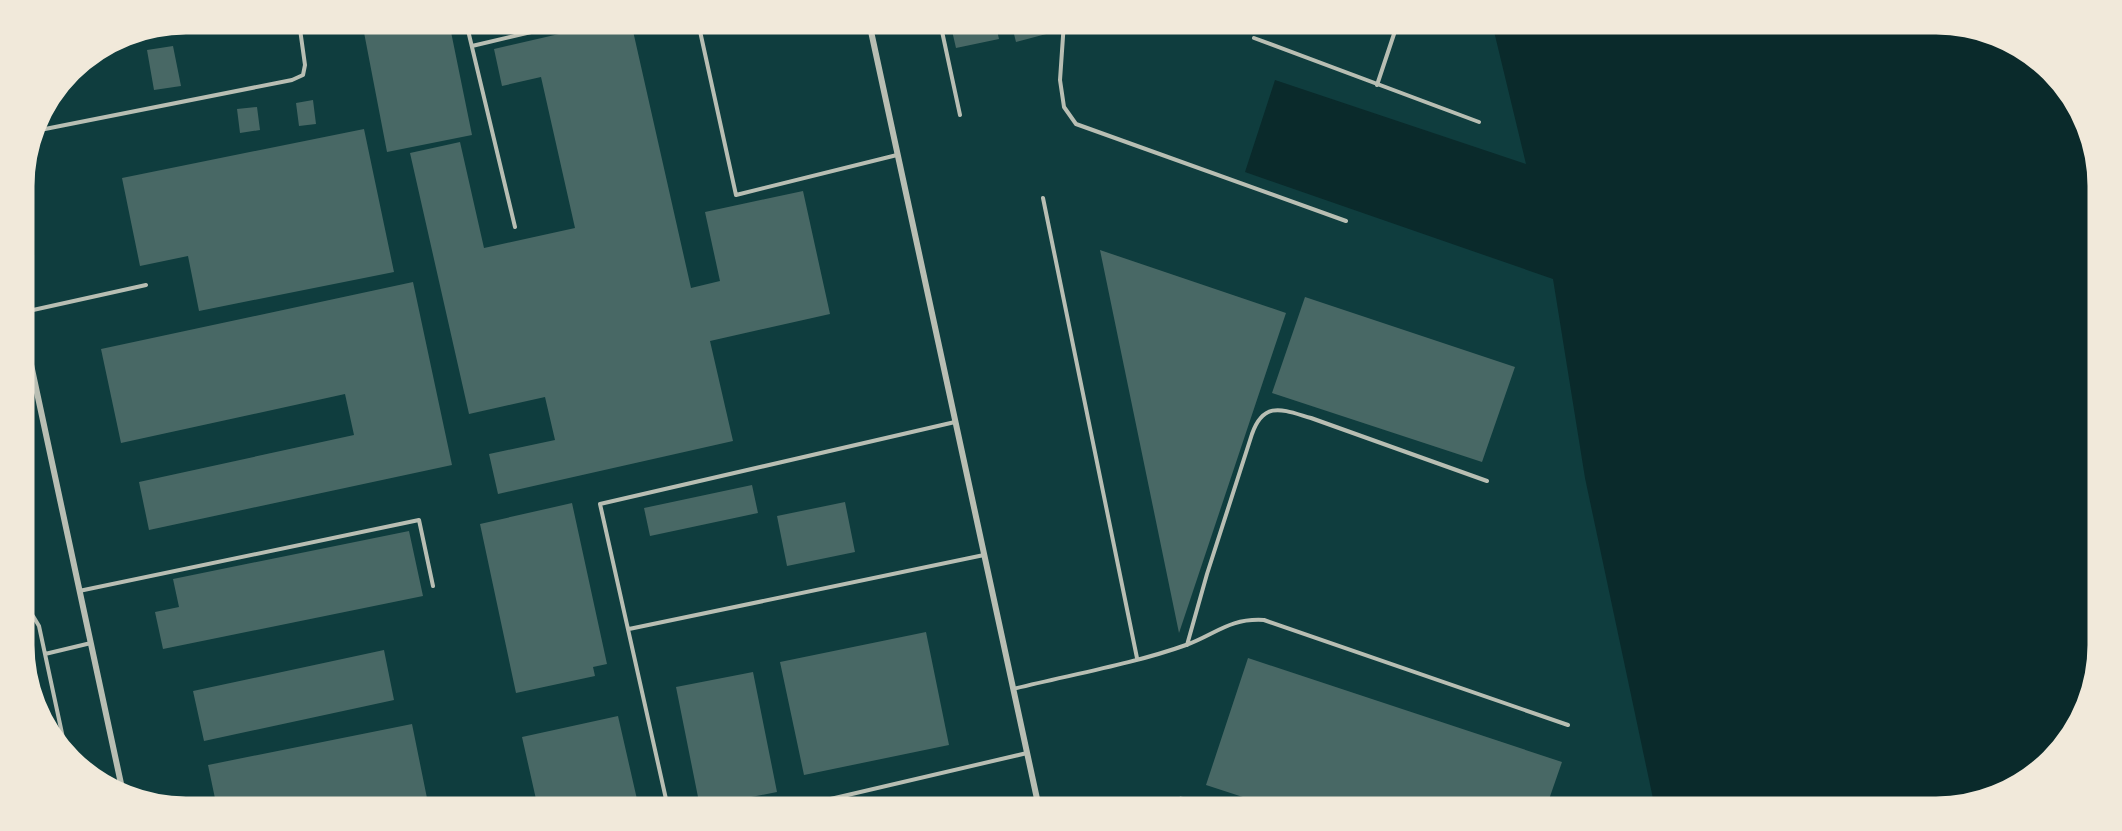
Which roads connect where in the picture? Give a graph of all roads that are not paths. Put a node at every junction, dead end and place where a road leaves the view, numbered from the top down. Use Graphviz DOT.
graph roads {
  1 [pos="301,33"];
  2 [pos="469,33"];
  3 [pos="527,33"];
  4 [pos="700,33"];
  5 [pos="871,33"];
  6 [pos="942,33"];
  7 [pos="1063,33"];
  8 [pos="1394,33"];
  9 [pos="1254,38"];
  10 [pos="472,46"];
  11 [pos="1377,85"];
  12 [pos="960,115"];
  13 [pos="1479,122"];
  14 [pos="45,129"];
  15 [pos="897,155"];
  16 [pos="1043,198"];
  17 [pos="1346,221"];
  18 [pos="515,226"];
  19 [pos="146,285"];
  20 [pos="33,310"];
  21 [pos="33,376"];
  22 [pos="955,422"];
  23 [pos="1487,481"];
  24 [pos="984,555"];
  25 [pos="433,586"];
  26 [pos="80,591"];
  27 [pos="33,618"];
  28 [pos="629,629"];
  29 [pos="91,643"];
  30 [pos="1187,645"];
  31 [pos="45,654"];
  32 [pos="1137,658"];
  33 [pos="1013,688"];
  34 [pos="1568,725"];
  35 [pos="62,734"];
  36 [pos="1027,753"];
  37 [pos="121,783"];
  38 [pos="666,798"];
  39 [pos="835,798"];
  40 [pos="1037,798"];
  1 -- 14 [label="lane"];
  2 -- 10 [label="lane"];
  3 -- 10 [label="lane"];
  4 -- 15 [label="lane"];
  5 -- 15 [label="street"];
  6 -- 12 [label="lane"];
  7 -- 17 [label="lane"];
  8 -- 11 [label="lane"];
  9 -- 11 [label="lane"];
  10 -- 18 [label="lane"];
  11 -- 13 [label="lane"];
  15 -- 22 [label="street"];
  16 -- 32 [label="lane"];
  19 -- 20 [label="lane"];
  21 -- 26 [label="street"];
  22 -- 24 [label="street"];
  22 -- 28 [label="lane"];
  23 -- 30 [label="lane"];
  24 -- 28 [label="lane"];
  24 -- 33 [label="street"];
  25 -- 26 [label="lane"];
  26 -- 29 [label="street"];
  27 -- 31 [label="lane"];
  28 -- 38 [label="lane"];
  29 -- 31 [label="lane"];
  29 -- 37 [label="street"];
  30 -- 32 [label="lane"];
  30 -- 34 [label="lane"];
  31 -- 35 [label="lane"];
  32 -- 33 [label="lane"];
  33 -- 36 [label="street"];
  36 -- 39 [label="lane"];
  36 -- 40 [label="street"];
}
